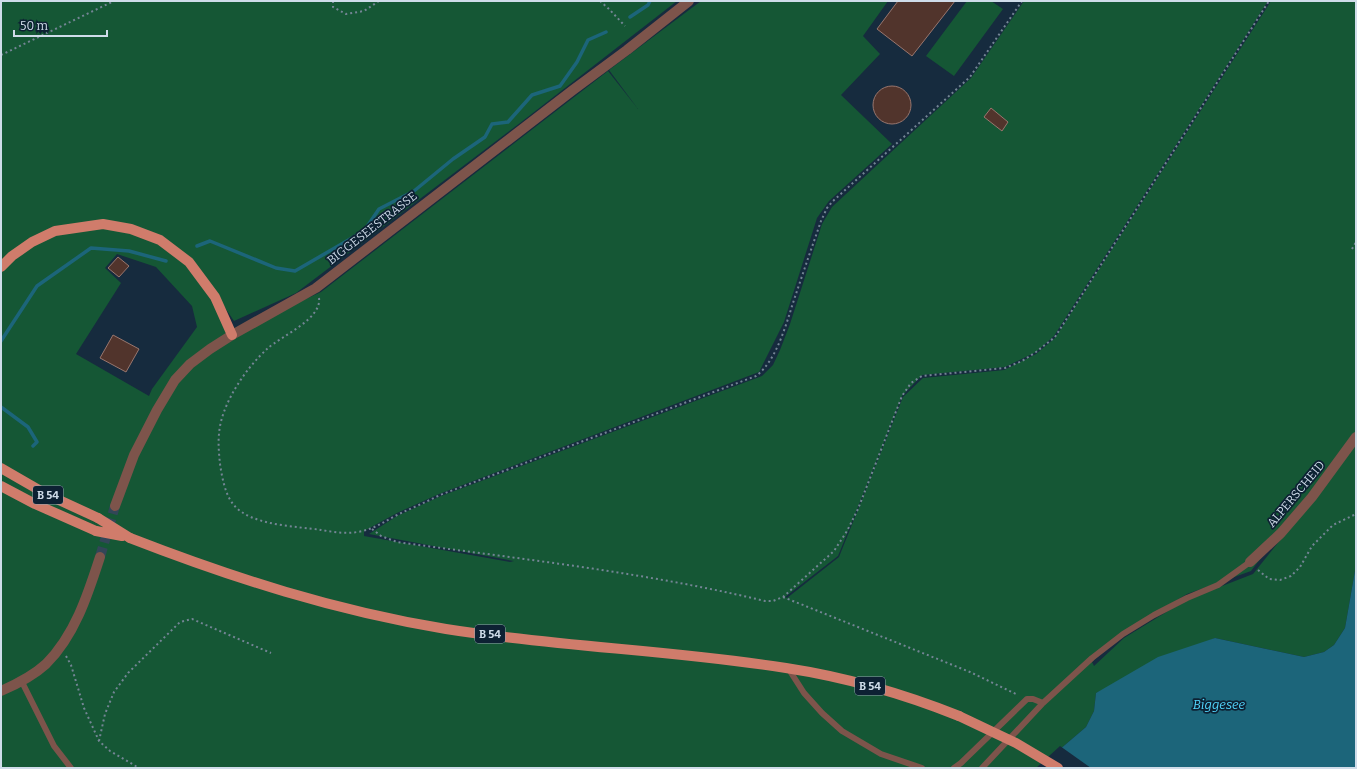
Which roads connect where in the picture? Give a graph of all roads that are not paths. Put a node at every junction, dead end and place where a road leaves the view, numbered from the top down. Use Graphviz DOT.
graph roads {
  1 [pos="688,1"];
  2 [pos="1,267"];
  3 [pos="232,334"];
  4 [pos="1356,437"];
  5 [pos="1,468"];
  6 [pos="1,486"];
  7 [pos="115,506"];
  8 [pos="130,538"];
  9 [pos="100,557"];
  10 [pos="1250,562"];
  11 [pos="788,668"];
  12 [pos="22,682"];
  13 [pos="1,691"];
  14 [pos="1043,703"];
  15 [pos="70,768"];
  16 [pos="922,768"];
  17 [pos="954,768"];
  18 [pos="982,768"];
  19 [pos="1058,768"];
  1 -- 3 [label="street, BIGGESEESTRASSE"];
  2 -- 3 [label="main road"];
  3 -- 7 [label="street, BIGGESEESTRASSE"];
  4 -- 10 [label="street, ALPERSCHEID"];
  5 -- 8 [label="main road, B 54, bridge"];
  6 -- 8 [label="main road, B 54, bridge"];
  8 -- 11 [label="main road, B 54"];
  9 -- 12 [label="street"];
  10 -- 14 [label="lane"];
  11 -- 16 [label="lane"];
  11 -- 19 [label="main road, B 54, bridge"];
  12 -- 13 [label="street"];
  12 -- 15 [label="lane"];
  14 -- 17 [label="lane"];
  14 -- 18 [label="lane"];
}
